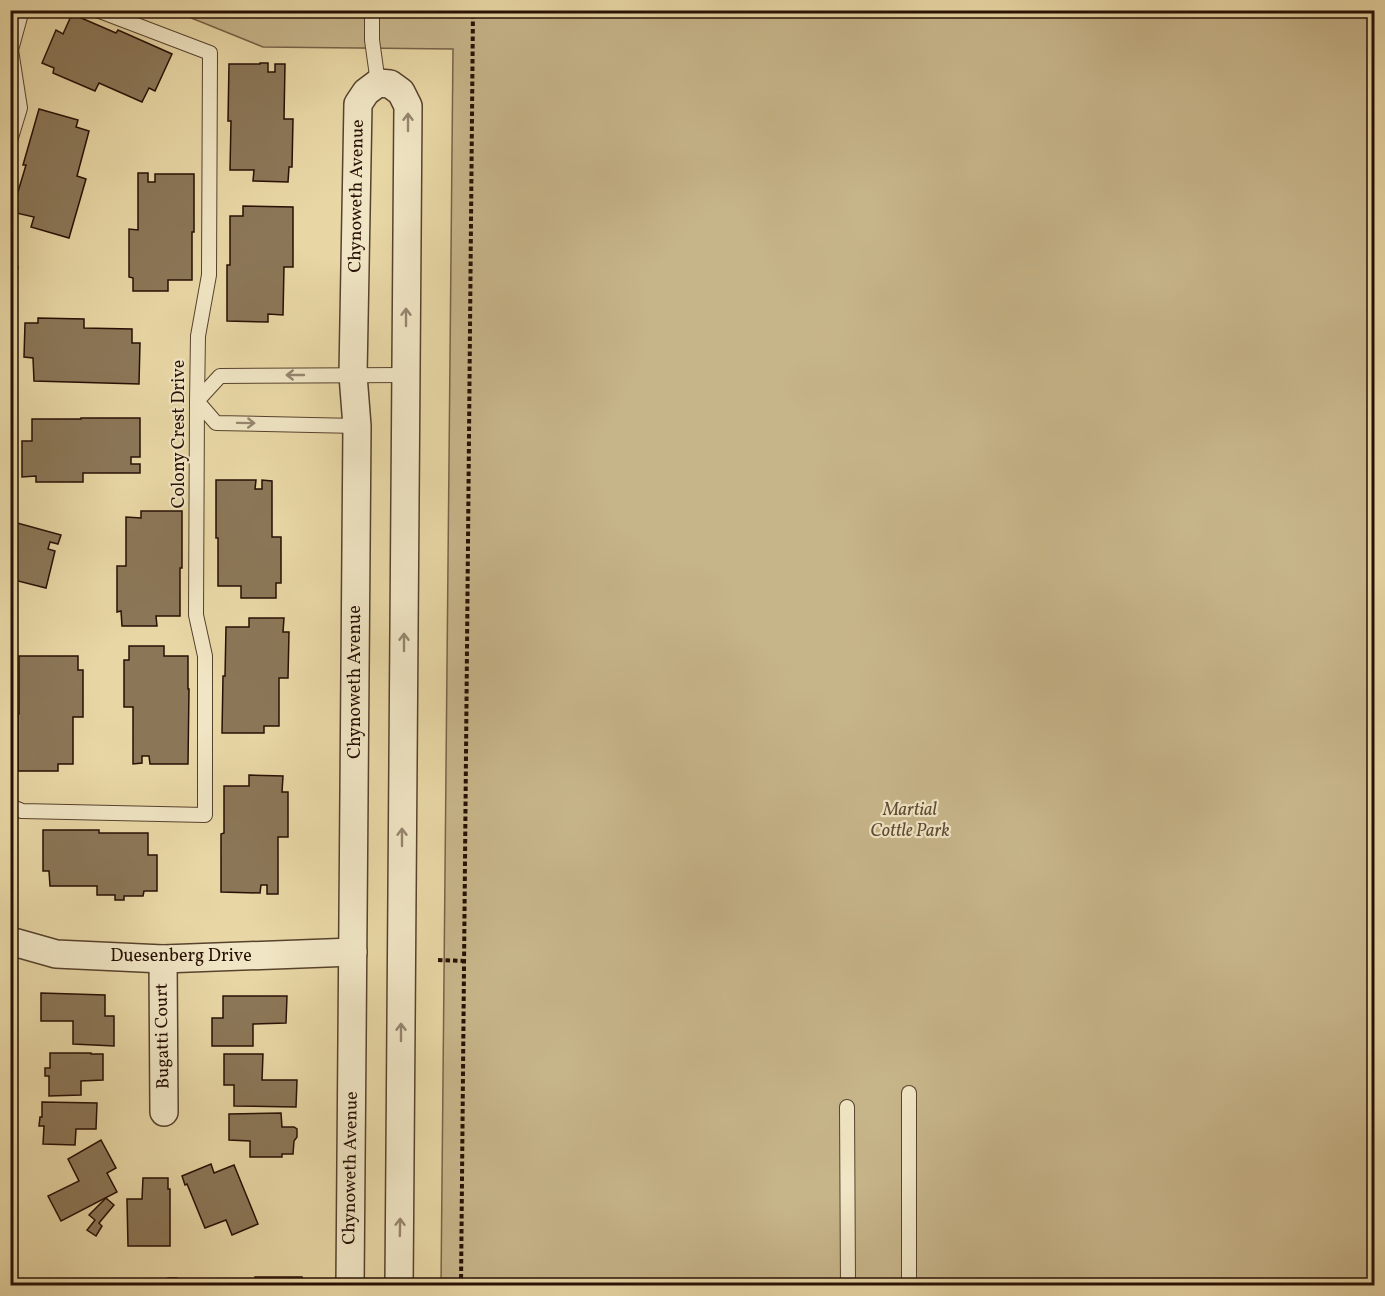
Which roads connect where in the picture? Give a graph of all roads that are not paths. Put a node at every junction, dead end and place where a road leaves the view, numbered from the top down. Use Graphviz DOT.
graph roads {
  1 [pos="22,10"];
  2 [pos="97,10"];
  3 [pos="372,10"];
  4 [pos="378,83"];
  5 [pos="10,141"];
  6 [pos="353,375"];
  7 [pos="406,375"];
  8 [pos="197,401"];
  9 [pos="357,426"];
  10 [pos="10,806"];
  11 [pos="10,941"];
  12 [pos="353,952"];
  13 [pos="163,959"];
  14 [pos="909,1093"];
  15 [pos="847,1107"];
  16 [pos="164,1112"];
  17 [pos="350,1286"];
  18 [pos="399,1286"];
  19 [pos="848,1286"];
  20 [pos="909,1286"];
  1 -- 5 [label="lane"];
  2 -- 8 [label="lane, Colony Crest Drive"];
  3 -- 4 [label="lane"];
  4 -- 6 [label="street, Chynoweth Avenue"];
  7 -- 4 [label="street, one-way"];
  6 -- 7 [label="lane"];
  6 -- 8 [label="lane, one-way"];
  6 -- 9 [label="street, Chynoweth Avenue"];
  18 -- 7 [label="street, one-way"];
  8 -- 9 [label="lane, one-way"];
  8 -- 10 [label="lane, Colony Crest Drive"];
  9 -- 12 [label="street, Chynoweth Avenue"];
  11 -- 13 [label="street, Duesenberg Drive"];
  12 -- 13 [label="street, Duesenberg Drive"];
  12 -- 17 [label="street, Chynoweth Avenue"];
  13 -- 16 [label="street, Bugatti Court"];
  14 -- 20 [label="lane"];
  15 -- 19 [label="lane"];
}
